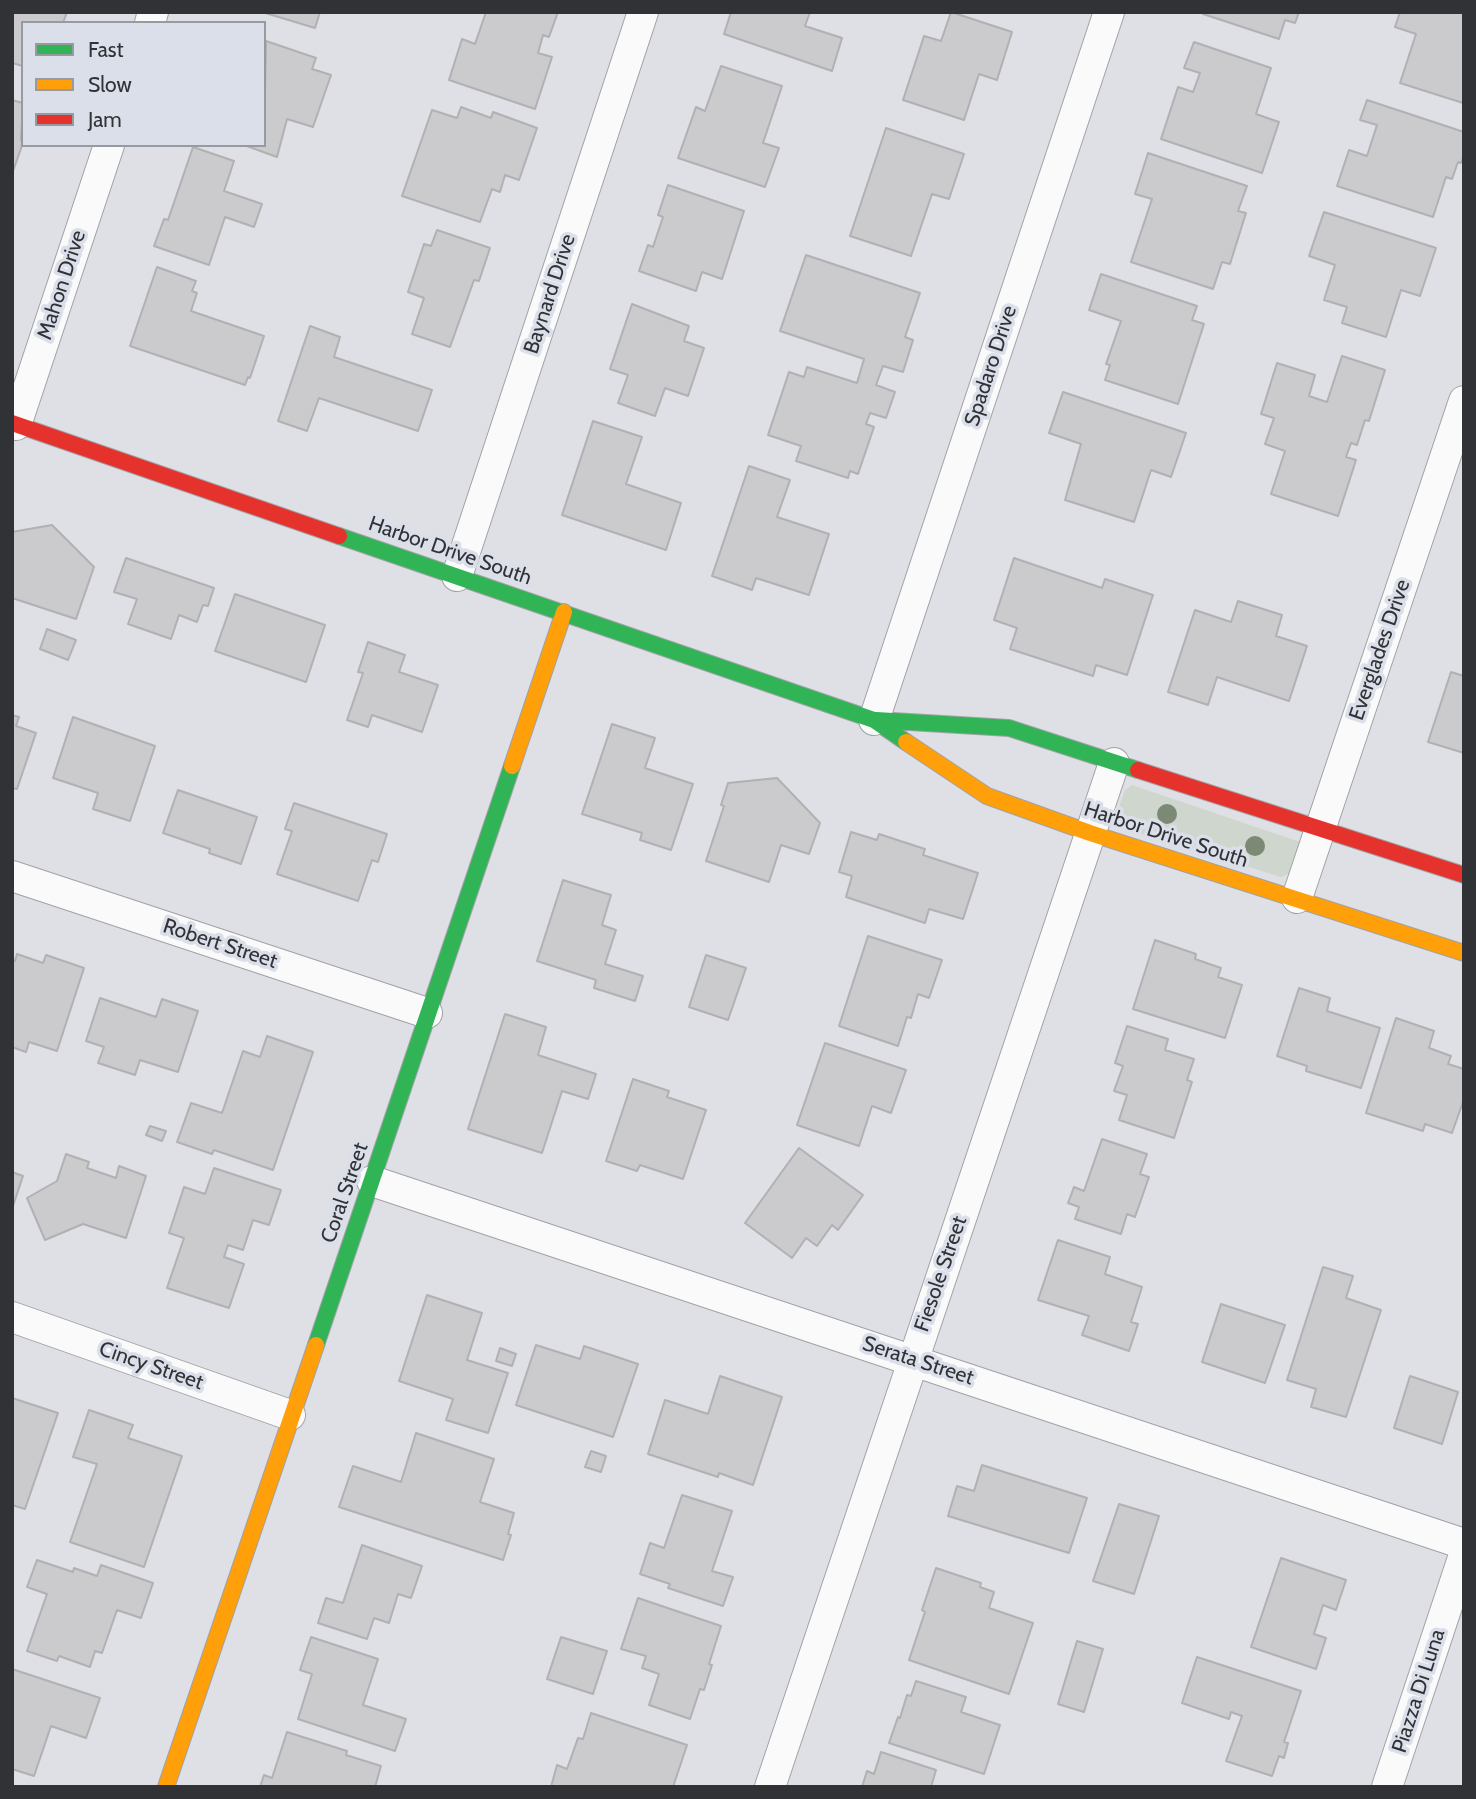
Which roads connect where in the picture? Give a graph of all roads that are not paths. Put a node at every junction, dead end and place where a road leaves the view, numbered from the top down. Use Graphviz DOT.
graph roads {
  1 [pos="643,12"];
  2 [pos="1109,12"];
  3 [pos="108,147"];
  4 [pos="1464,401"];
  5 [pos="14,424"];
  6 [pos="457,576"];
  7 [pos="564,612"];
  8 [pos="874,720"];
  9 [pos="1114,763"];
  10 [pos="1320,830"];
  11 [pos="1090,833"];
  12 [pos="1464,875"];
  13 [pos="12,876"];
  14 [pos="1297,898"];
  15 [pos="1464,953"];
  16 [pos="427,1013"];
  17 [pos="372,1181"];
  18 [pos="12,1317"];
  19 [pos="912,1359"];
  20 [pos="290,1415"];
  21 [pos="1464,1544"];
  22 [pos="1464,1555"];
  23 [pos="166,1787"];
  24 [pos="770,1787"];
  25 [pos="1387,1787"];
  1 -- 6 [label="street, Baynard Drive"];
  2 -- 8 [label="street, Spadaro Drive"];
  3 -- 5 [label="street, Mahon Drive"];
  4 -- 10 [label="street, Everglades Drive"];
  5 -- 6 [label="street, Harbor Drive South"];
  6 -- 7 [label="street, Harbor Drive South"];
  7 -- 8 [label="street, Harbor Drive South"];
  7 -- 16 [label="street, Coral Street"];
  8 -- 9 [label="street, Harbor Drive South"];
  8 -- 11 [label="street, Harbor Drive South"];
  9 -- 10 [label="street, Harbor Drive South"];
  9 -- 11 [label="street, Fiesole Street"];
  10 -- 12 [label="street, Harbor Drive South"];
  10 -- 14 [label="street, Everglades Drive"];
  11 -- 14 [label="street, Harbor Drive South"];
  11 -- 19 [label="street, Fiesole Street"];
  13 -- 16 [label="street, Robert Street"];
  14 -- 15 [label="street, Harbor Drive South"];
  16 -- 17 [label="street, Coral Street"];
  17 -- 19 [label="street, Serata Street"];
  17 -- 20 [label="street, Coral Street"];
  18 -- 20 [label="street, Cincy Street"];
  19 -- 21 [label="street, Serata Street"];
  19 -- 24 [label="street, Fiesole Street"];
  20 -- 23 [label="street, Coral Street"];
  22 -- 25 [label="street, Piazza Di Luna"];
}
